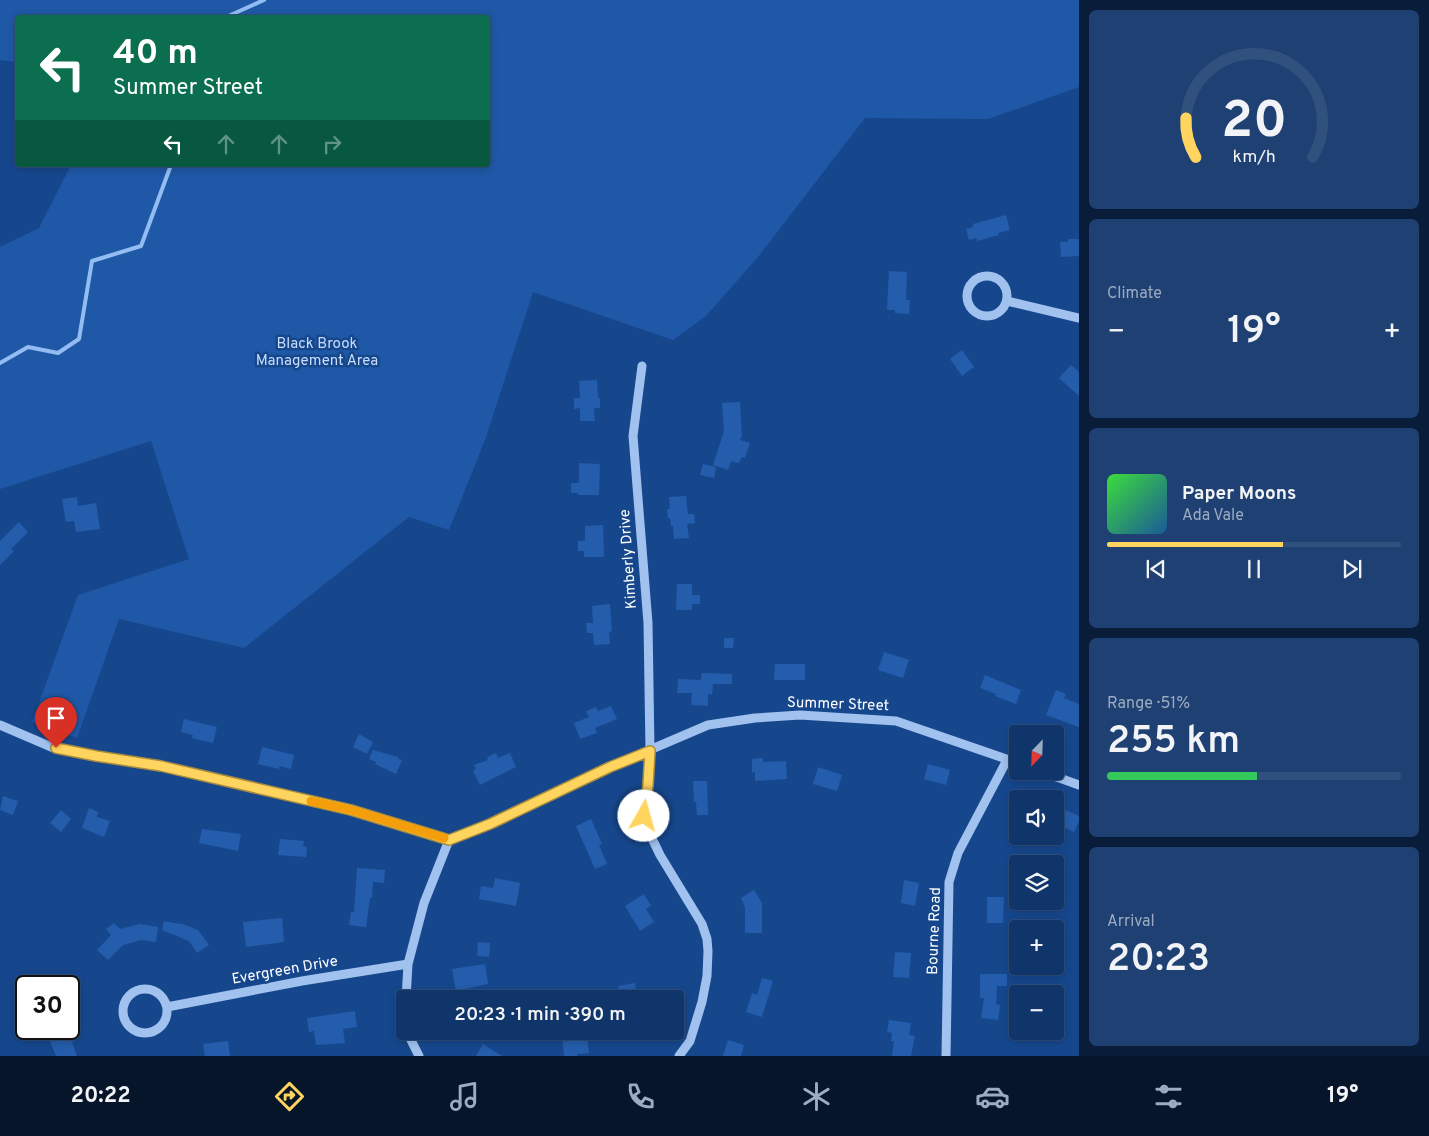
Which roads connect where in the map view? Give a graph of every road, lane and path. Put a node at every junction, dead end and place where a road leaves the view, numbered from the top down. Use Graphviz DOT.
graph roads {
  1 [pos="1007,301"];
  2 [pos="1079,318"];
  3 [pos="642,366"];
  4 [pos="0,726"];
  5 [pos="650,751"];
  6 [pos="1006,760"];
  7 [pos="1009,761"];
  8 [pos="1064,780"];
  9 [pos="1079,785"];
  10 [pos="449,840"];
  11 [pos="408,964"];
  12 [pos="407,990"];
  13 [pos="166,1007"];
  14 [pos="410,1040"];
  15 [pos="419,1056"];
  16 [pos="679,1056"];
  17 [pos="946,1056"];
  1 -- 1 [label="street"];
  1 -- 2 [label="street"];
  3 -- 5 [label="street, Kimberly Drive"];
  4 -- 10 [label="street"];
  5 -- 6 [label="street, Summer Street"];
  5 -- 10 [label="street, Summer Street"];
  5 -- 16 [label="street, Kimberly Drive"];
  6 -- 7 [label="street, Summer Street"];
  6 -- 17 [label="street, Bourne Road"];
  8 -- 9 [label="street"];
  10 -- 11 [label="street"];
  11 -- 12 [label="street"];
  11 -- 13 [label="street, Evergreen Drive"];
  13 -- 13 [label="street"];
  14 -- 15 [label="street"];
}
